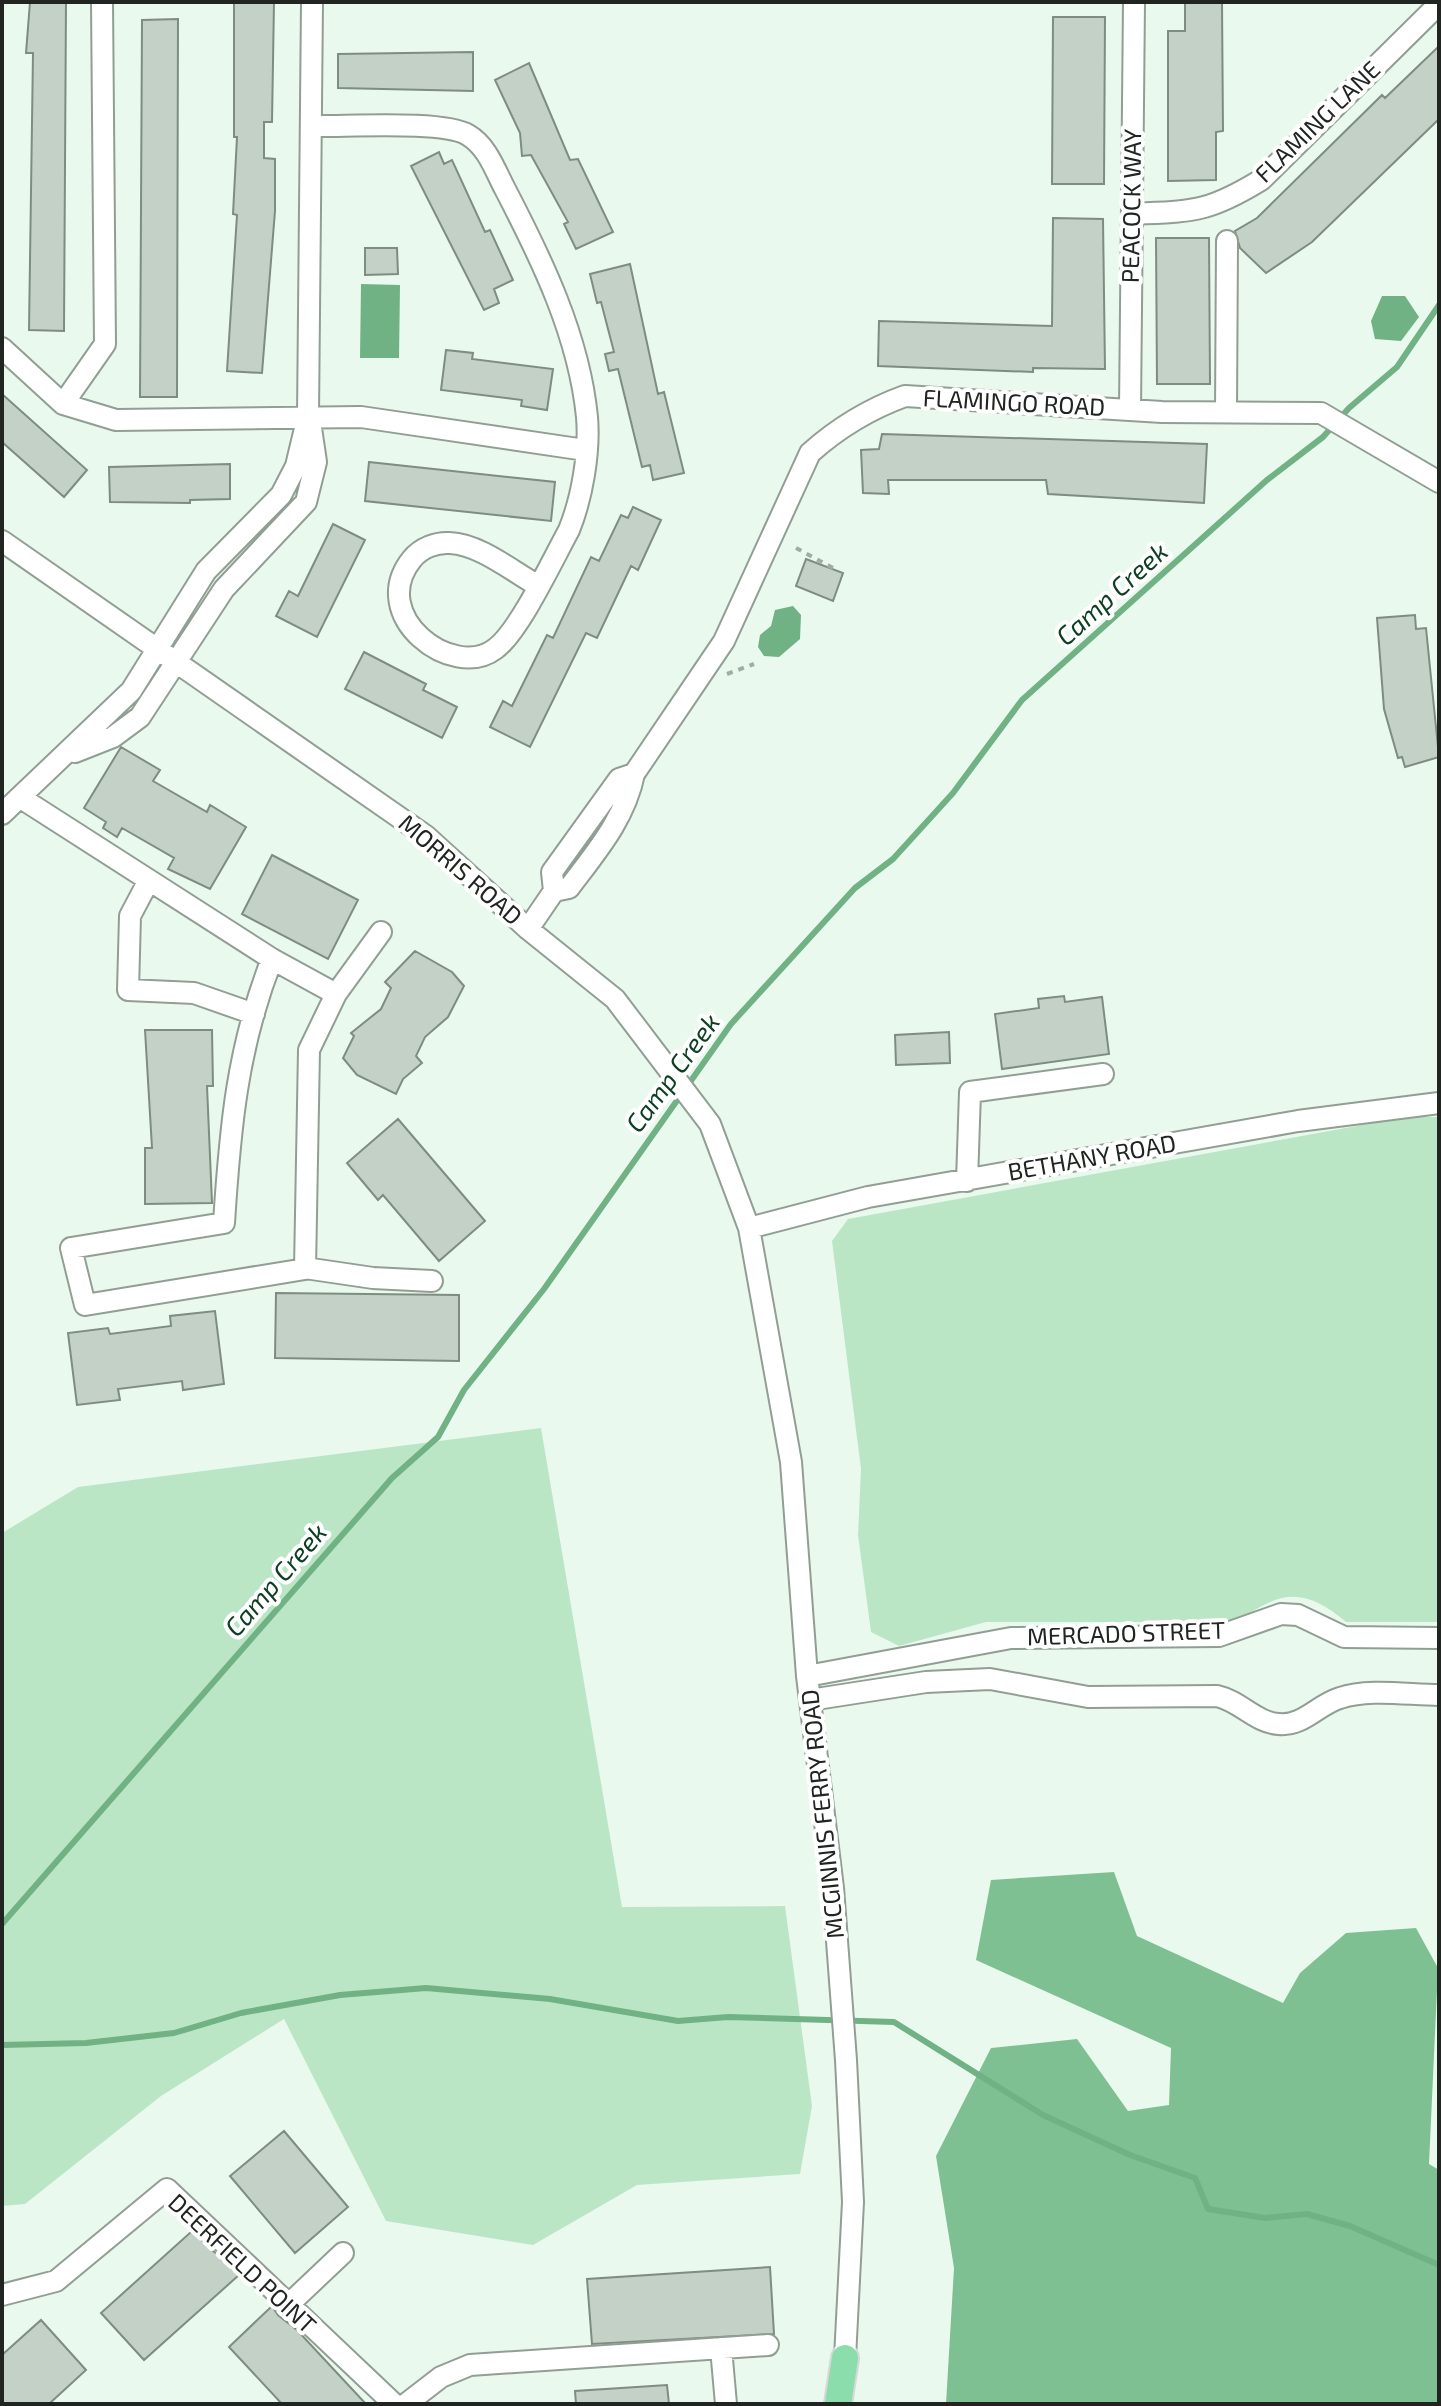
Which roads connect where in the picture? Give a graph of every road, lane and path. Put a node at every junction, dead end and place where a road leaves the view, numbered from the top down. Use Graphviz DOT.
graph roads {
  1 [pos="102,2"];
  2 [pos="312,2"];
  3 [pos="1134,2"];
  4 [pos="1439,4"];
  5 [pos="311,126"];
  6 [pos="1132,214"];
  7 [pos="1227,241"];
  8 [pos="2,348"];
  9 [pos="63,404"];
  10 [pos="1130,410"];
  11 [pos="1226,412"];
  12 [pos="308,416"];
  13 [pos="585,450"];
  14 [pos="1439,482"];
  15 [pos="2,541"];
  16 [pos="796,548"];
  17 [pos="833,568"];
  18 [pos="537,585"];
  19 [pos="157,650"];
  20 [pos="177,664"];
  21 [pos="62,758"];
  22 [pos="634,774"];
  23 [pos="21,798"];
  24 [pos="2,814"];
  25 [pos="578,835"];
  26 [pos="598,850"];
  27 [pos="149,880"];
  28 [pos="554,891"];
  29 [pos="528,929"];
  30 [pos="381,932"];
  31 [pos="272,959"];
  32 [pos="336,994"];
  33 [pos="254,1014"];
  34 [pos="1103,1074"];
  35 [pos="1439,1103"];
  36 [pos="967,1181"];
  37 [pos="749,1228"];
  38 [pos="305,1268"];
  39 [pos="432,1281"];
  40 [pos="1439,1638"];
  41 [pos="807,1676"];
  42 [pos="1439,1695"];
  43 [pos="810,1700"];
  44 [pos="343,2253"];
  45 [pos="2,2295"];
  46 [pos="287,2306"];
  47 [pos="768,2345"];
  48 [pos="721,2348"];
  49 [pos="845,2358"];
  50 [pos="394,2404"];
  51 [pos="406,2404"];
  52 [pos="726,2404"];
  53 [pos="838,2404"];
  1 -- 9 [label="street"];
  2 -- 5 [label="street"];
  3 -- 6 [label="street, PEACOCK WAY"];
  4 -- 6 [label="street, FLAMING LANE"];
  5 -- 12 [label="street"];
  5 -- 13 [label="street"];
  6 -- 10 [label="street, PEACOCK WAY"];
  7 -- 11 [label="street"];
  8 -- 9 [label="street"];
  9 -- 12 [label="street"];
  10 -- 11 [label="street, FLAMINGO ROAD"];
  10 -- 22 [label="street, FLAMINGO ROAD"];
  11 -- 14 [label="street, FLAMINGO ROAD"];
  12 -- 13 [label="street"];
  12 -- 19 [label="street"];
  12 -- 20 [label="street"];
  13 -- 18 [label="street"];
  15 -- 19 [label="street, MORRIS ROAD"];
  16 -- 17 [label="path"];
  18 -- 18 [label="street"];
  19 -- 20 [label="street, MORRIS ROAD"];
  19 -- 21 [label="street"];
  20 -- 21 [label="street"];
  20 -- 29 [label="street, MORRIS ROAD"];
  21 -- 23 [label="street"];
  22 -- 25 [label="street, FLAMINGO ROAD"];
  22 -- 26 [label="street, FLAMINGO ROAD"];
  23 -- 24 [label="street"];
  23 -- 27 [label="street"];
  25 -- 26 [label="street"];
  25 -- 28 [label="street, FLAMINGO ROAD"];
  26 -- 28 [label="street, FLAMINGO ROAD"];
  27 -- 31 [label="street"];
  27 -- 33 [label="street"];
  28 -- 29 [label="street, FLAMINGO ROAD"];
  29 -- 37 [label="street, MORRIS ROAD"];
  30 -- 32 [label="street"];
  31 -- 32 [label="street"];
  31 -- 33 [label="street"];
  32 -- 38 [label="street"];
  33 -- 38 [label="street"];
  34 -- 36 [label="street"];
  35 -- 36 [label="street, BETHANY ROAD"];
  36 -- 37 [label="street, BETHANY ROAD"];
  37 -- 41 [label="street, MCGINNIS FERRY ROAD"];
  38 -- 39 [label="street"];
  40 -- 41 [label="street, MERCADO STREET"];
  41 -- 43 [label="street, MCGINNIS FERRY ROAD"];
  42 -- 43 [label="street, MERCADO STREET"];
  43 -- 49 [label="street, MCGINNIS FERRY ROAD"];
  44 -- 46 [label="street"];
  45 -- 46 [label="street, DEERFIELD POINT"];
  46 -- 50 [label="street, DEERFIELD POINT"];
  47 -- 48 [label="street"];
  48 -- 51 [label="street"];
  48 -- 52 [label="street"];
  49 -- 53 [label="main road, MCGINNIS FERRY ROAD"];
}
